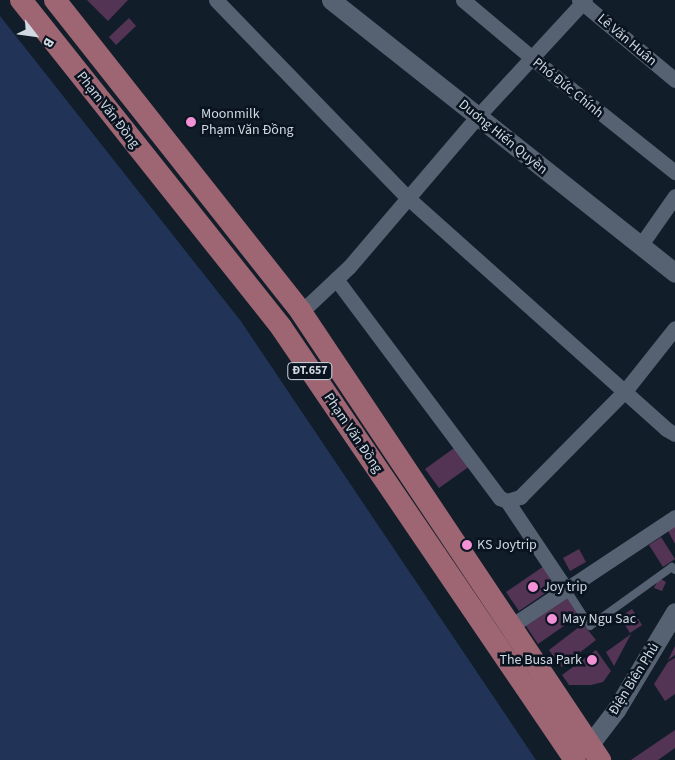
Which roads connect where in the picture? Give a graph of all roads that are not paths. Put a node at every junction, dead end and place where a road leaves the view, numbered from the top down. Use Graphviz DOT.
graph roads {
  1 [pos="21,0"];
  2 [pos="55,0"];
  3 [pos="216,0"];
  4 [pos="331,0"];
  5 [pos="464,0"];
  6 [pos="582,1"];
  7 [pos="532,58"];
  8 [pos="675,80"];
  9 [pos="477,117"];
  10 [pos="675,172"];
  11 [pos="675,196"];
  12 [pos="408,198"];
  13 [pos="640,246"];
  14 [pos="675,273"];
  15 [pos="336,279"];
  16 [pos="301,312"];
  17 [pos="281,327"];
  18 [pos="675,328"];
  19 [pos="625,391"];
  20 [pos="675,434"];
  21 [pos="506,501"];
  22 [pos="675,517"];
  23 [pos="675,570"];
  24 [pos="566,589"];
  25 [pos="675,612"];
  26 [pos="511,626"];
  27 [pos="584,755"];
  1 -- 17 [label="main road, Phạm Văn Đồng / ĐT.657"];
  2 -- 16 [label="main road, Phạm Văn Đồng / ĐT.657"];
  3 -- 12 [label="street"];
  4 -- 9 [label="street, Duơng Hiến Quyền"];
  5 -- 7 [label="street, Phó Đức Chính"];
  6 -- 7 [label="street"];
  6 -- 8 [label="street, Lê Văn Huân"];
  7 -- 9 [label="street"];
  7 -- 10 [label="street, Phó Đức Chính"];
  9 -- 12 [label="street"];
  9 -- 13 [label="street, Duơng Hiến Quyền"];
  11 -- 13 [label="street"];
  12 -- 15 [label="street"];
  12 -- 19 [label="street"];
  13 -- 14 [label="street, Duơng Hiến Quyền"];
  15 -- 16 [label="street"];
  15 -- 21 [label="street"];
  16 -- 17 [label="main road"];
  16 -- 26 [label="main road, Phạm Văn Đồng / ĐT.657"];
  17 -- 27 [label="main road, Phạm Văn Đồng / ĐT.657"];
  18 -- 19 [label="street"];
  19 -- 20 [label="street"];
  19 -- 21 [label="street"];
  21 -- 24 [label="street"];
  22 -- 24 [label="street"];
  23 -- 24 [label="lane"];
  24 -- 26 [label="street"];
  25 -- 27 [label="street, Điện Biên Phủ"];
  26 -- 27 [label="main road, Phạm Văn Đồng / ĐT.657"];
}
